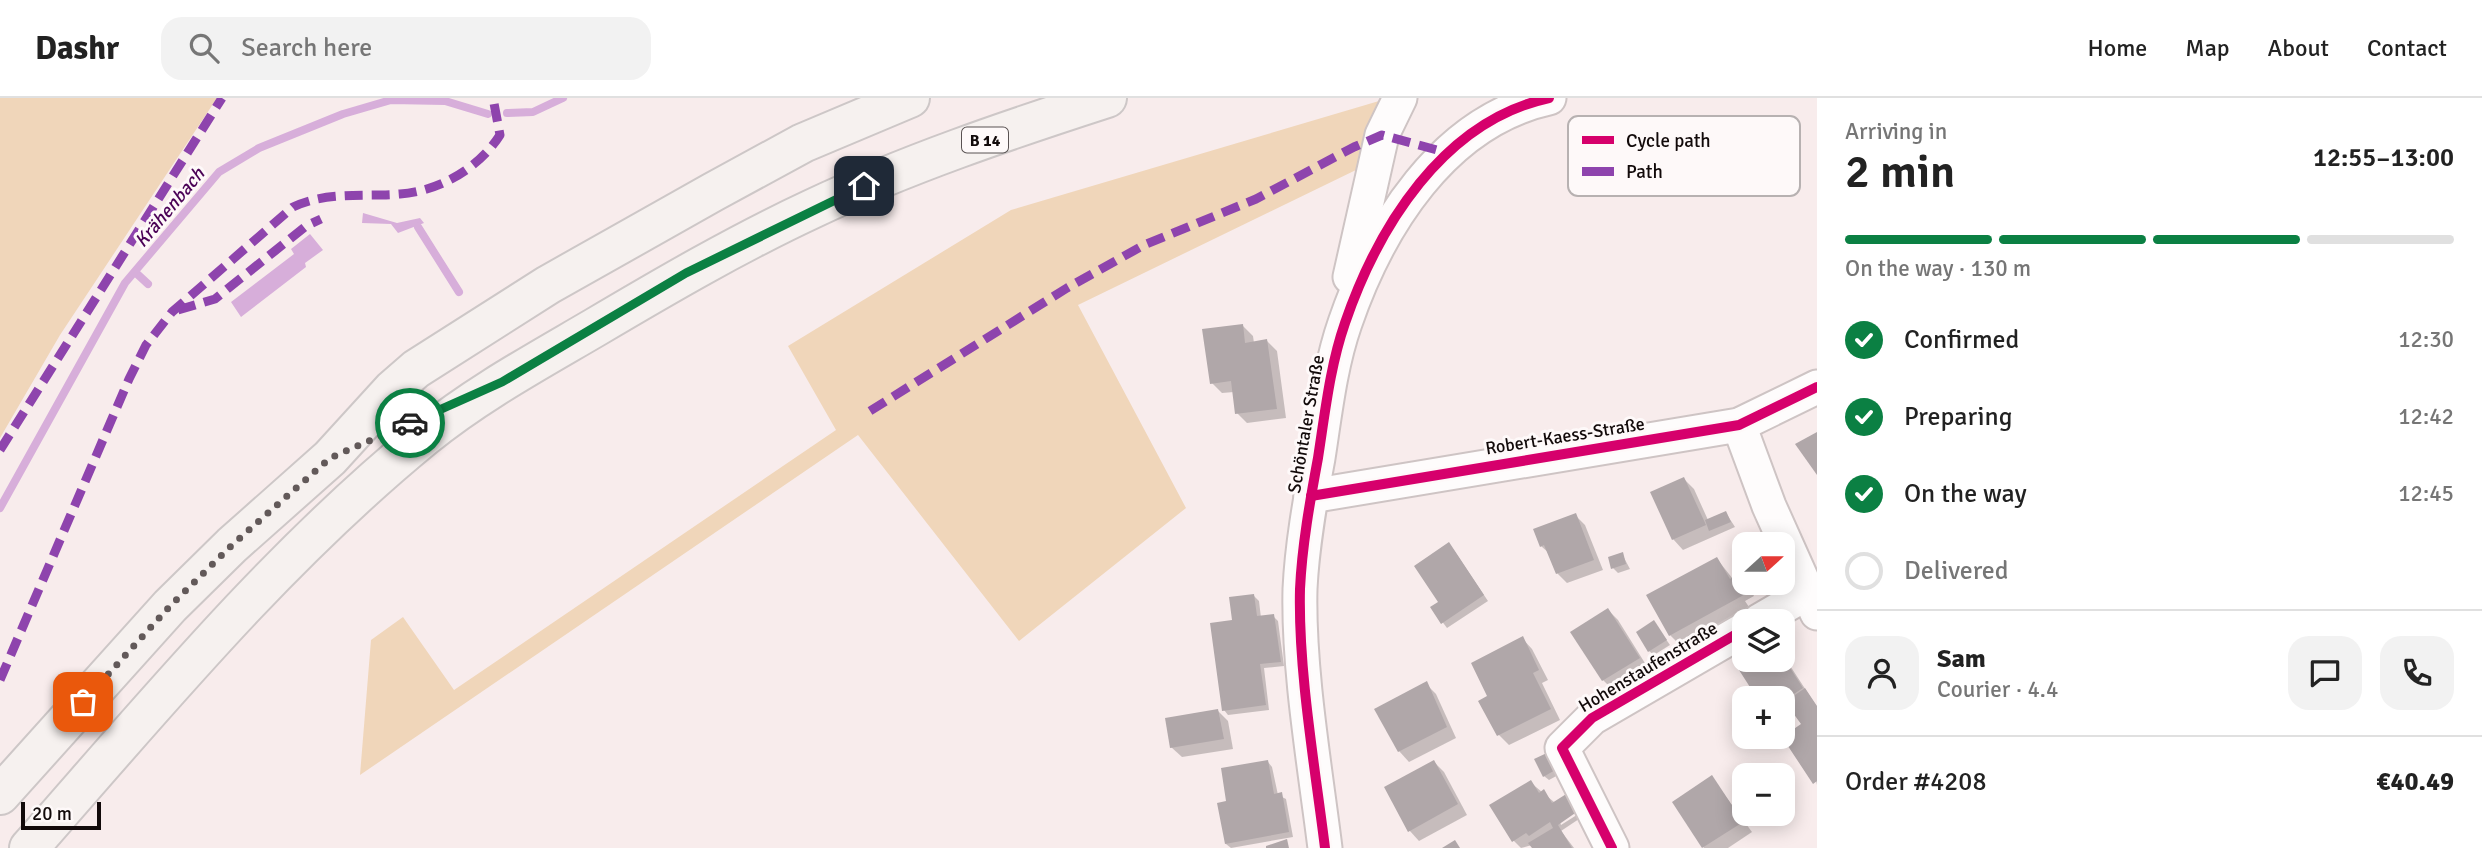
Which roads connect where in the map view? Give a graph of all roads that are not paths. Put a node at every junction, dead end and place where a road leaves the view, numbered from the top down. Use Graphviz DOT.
graph roads {
  1 [pos="911,98"];
  2 [pos="1107,98"];
  3 [pos="1401,98"];
  4 [pos="1549,98"];
  5 [pos="1333,365"];
  6 [pos="502,382"];
  7 [pos="1817,387"];
  8 [pos="1739,425"];
  9 [pos="330,458"];
  10 [pos="1311,496"];
  11 [pos="1812,603"];
  12 [pos="1794,609"];
  13 [pos="1732,637"];
  14 [pos="0,795"];
  15 [pos="29,848"];
  16 [pos="1325,848"];
  17 [pos="1612,848"];
  1 -- 9 [label="main road"];
  2 -- 6 [label="main road, B 14"];
  3 -- 5 [label="street"];
  4 -- 5 [label="street, Schöntaler Straße"];
  5 -- 10 [label="street, Schöntaler Straße"];
  6 -- 9 [label="main road, B 14"];
  6 -- 15 [label="main road"];
  7 -- 8 [label="street, Robert-Kaess-Straße"];
  8 -- 10 [label="street, Robert-Kaess-Straße"];
  8 -- 11 [label="street"];
  9 -- 14 [label="main road, B 14"];
  10 -- 16 [label="street, Schöntaler Straße"];
  11 -- 12 [label="street"];
  13 -- 17 [label="street, Hohenstaufenstraße"];
}
